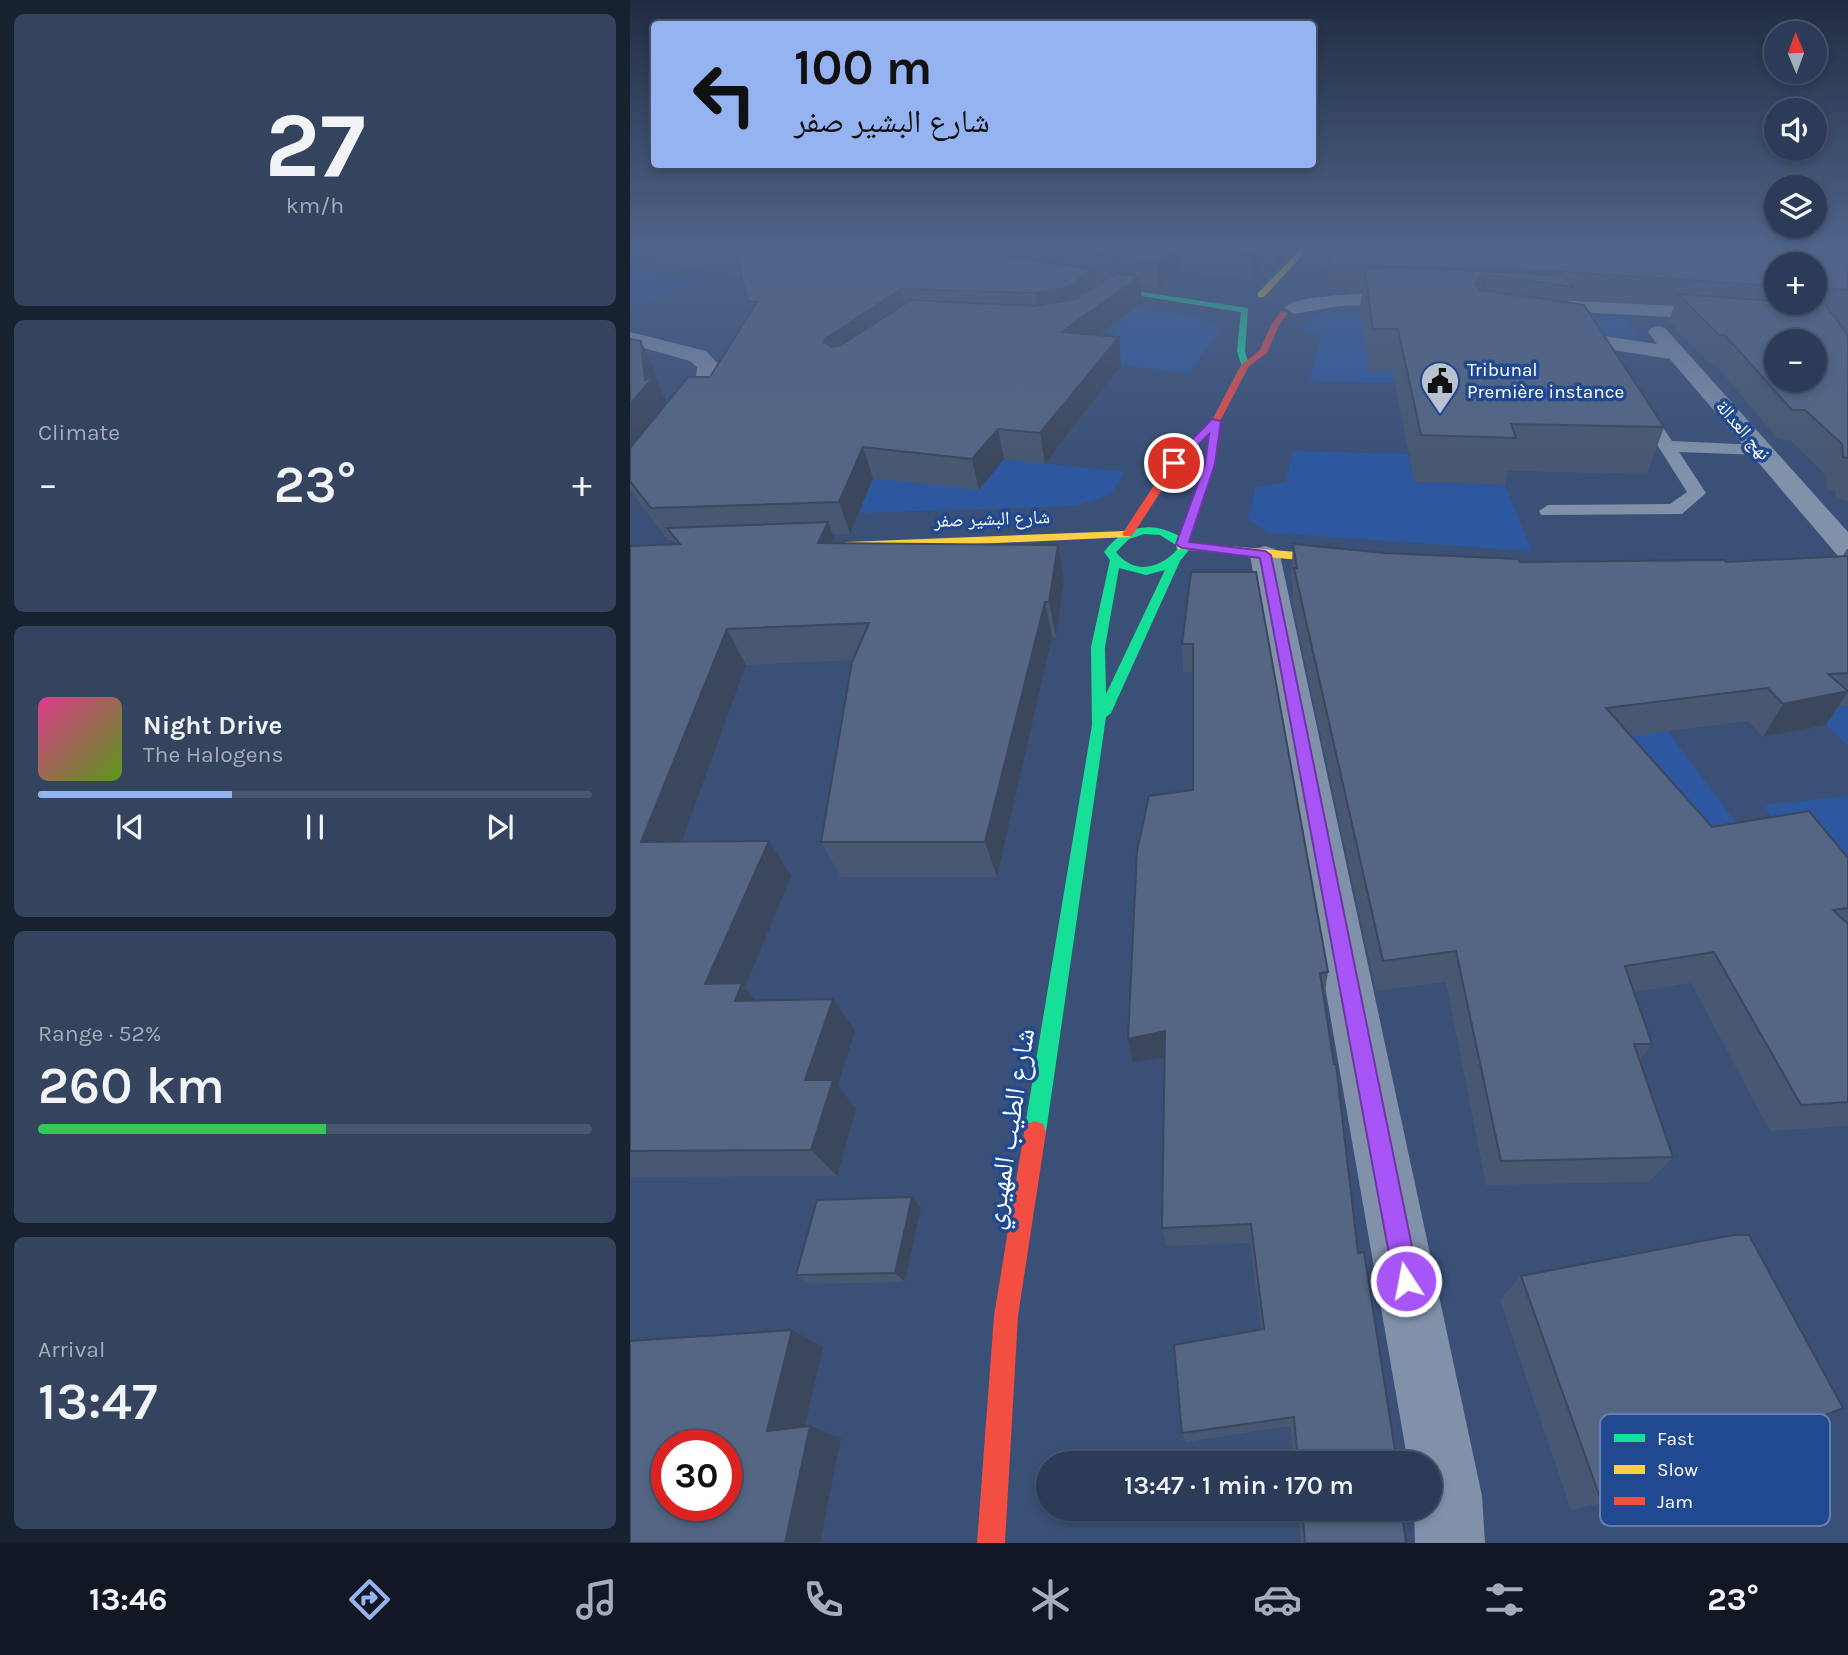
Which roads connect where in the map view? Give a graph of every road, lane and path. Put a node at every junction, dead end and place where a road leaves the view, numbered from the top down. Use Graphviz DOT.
graph roads {
  1 [pos="1247,319"];
  2 [pos="1278,319"];
  3 [pos="1647,319"];
  4 [pos="1540,333"];
  5 [pos="630,338"];
  6 [pos="1675,353"];
  7 [pos="1245,365"];
  8 [pos="1633,394"];
  9 [pos="1216,421"];
  10 [pos="1667,446"];
  11 [pos="1760,450"];
  12 [pos="630,478"];
  13 [pos="1548,511"];
  14 [pos="1126,535"];
  15 [pos="861,546"];
  16 [pos="834,547"];
  17 [pos="1848,550"];
  18 [pos="1179,553"];
  19 [pos="1042,555"];
  20 [pos="1265,555"];
  21 [pos="1108,559"];
  22 [pos="1362,561"];
  23 [pos="1099,725"];
  24 [pos="991,1543"];
  25 [pos="1450,1543"];
  1 -- 7 [label="street, شارع الطيب المهيري"];
  2 -- 7 [label="street, شارع الطيب المهيري"];
  3 -- 6 [label="street, نهج العدالة"];
  4 -- 6 [label="street"];
  5 -- 12 [label="street"];
  6 -- 11 [label="street, نهج العدالة"];
  7 -- 9 [label="street, شارع الطيب المهيري"];
  8 -- 10 [label="lane"];
  9 -- 14 [label="street, شارع الطيب المهيري"];
  9 -- 18 [label="street, شارع الطيب المهيري"];
  10 -- 11 [label="lane"];
  10 -- 13 [label="lane"];
  11 -- 17 [label="street, نهج العدالة"];
  14 -- 15 [label="street, شارع البشير صفر"];
  14 -- 18 [label="street, شارع البشير صفر"];
  14 -- 21 [label="street, شارع الطيب المهيري"];
  15 -- 16 [label="street, شارع البشير صفر"];
  15 -- 19 [label="street, شارع البشير صفر"];
  18 -- 20 [label="street"];
  18 -- 21 [label="street"];
  18 -- 23 [label="street, شارع الطيب المهيري"];
  20 -- 22 [label="street"];
  20 -- 25 [label="street"];
  21 -- 23 [label="street, شارع الطيب المهيري"];
  23 -- 24 [label="street, شارع الطيب المهيري"];
}
